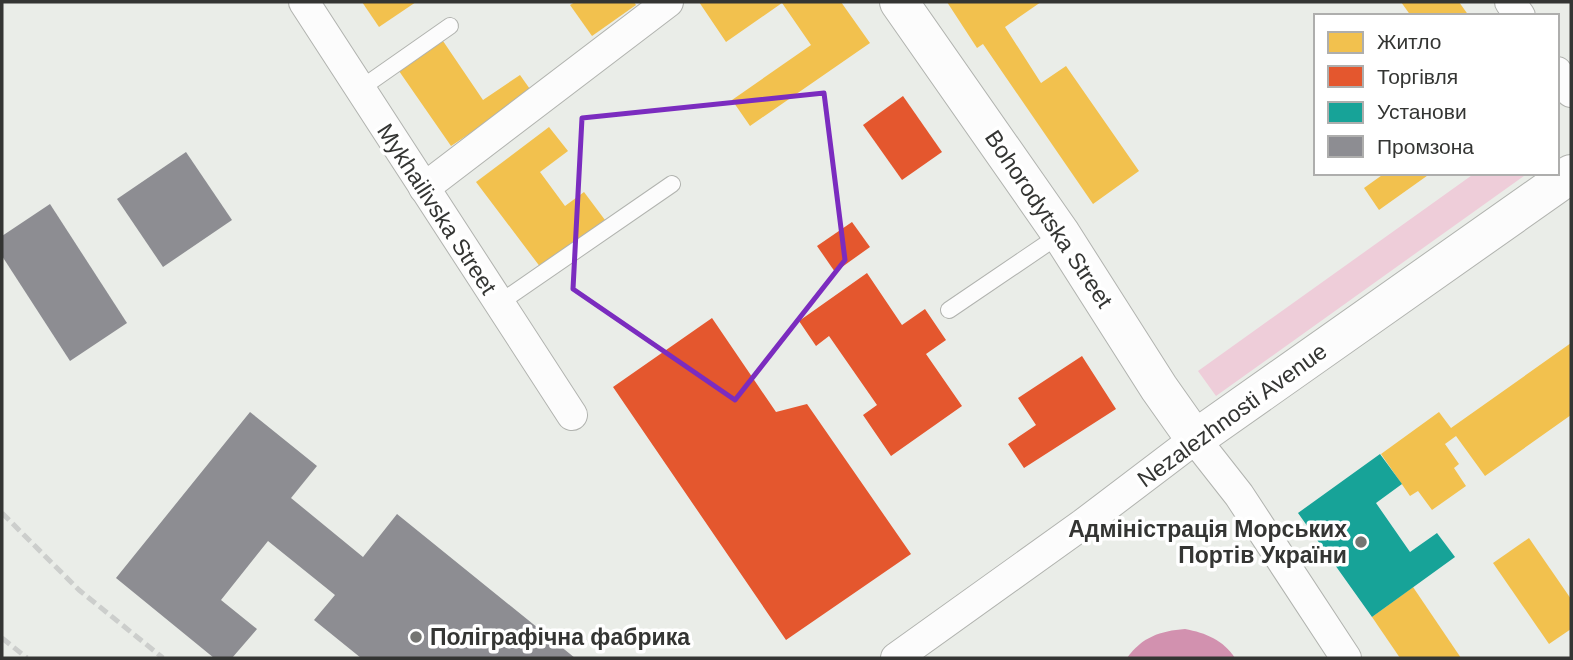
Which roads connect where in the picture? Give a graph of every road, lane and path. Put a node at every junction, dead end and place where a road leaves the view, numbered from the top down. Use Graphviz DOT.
graph roads {
  1 [pos="303,2"];
  2 [pos="668,2"];
  3 [pos="899,2"];
  4 [pos="450,26"];
  5 [pos="1559,75"];
  6 [pos="360,89"];
  7 [pos="1571,92"];
  8 [pos="1571,174"];
  9 [pos="672,184"];
  10 [pos="424,188"];
  11 [pos="1061,234"];
  12 [pos="498,303"];
  13 [pos="949,310"];
  14 [pos="572,415"];
  15 [pos="1195,439"];
  16 [pos="895,658"];
  17 [pos="1345,658"];
  1 -- 6 [label="street, Mykhailivska Street"];
  2 -- 10 [label="street"];
  3 -- 11 [label="street, Bohorodytska Street"];
  4 -- 6 [label="lane"];
  5 -- 7 [label="street"];
  6 -- 10 [label="street, Mykhailivska Street"];
  8 -- 15 [label="street, Nezalezhnosti Avenue"];
  9 -- 12 [label="lane"];
  10 -- 12 [label="street, Mykhailivska Street"];
  11 -- 13 [label="lane"];
  11 -- 15 [label="street, Bohorodytska Street"];
  12 -- 14 [label="street, Mykhailivska Street"];
  15 -- 16 [label="street, Nezalezhnosti Avenue"];
  15 -- 17 [label="street"];
}
